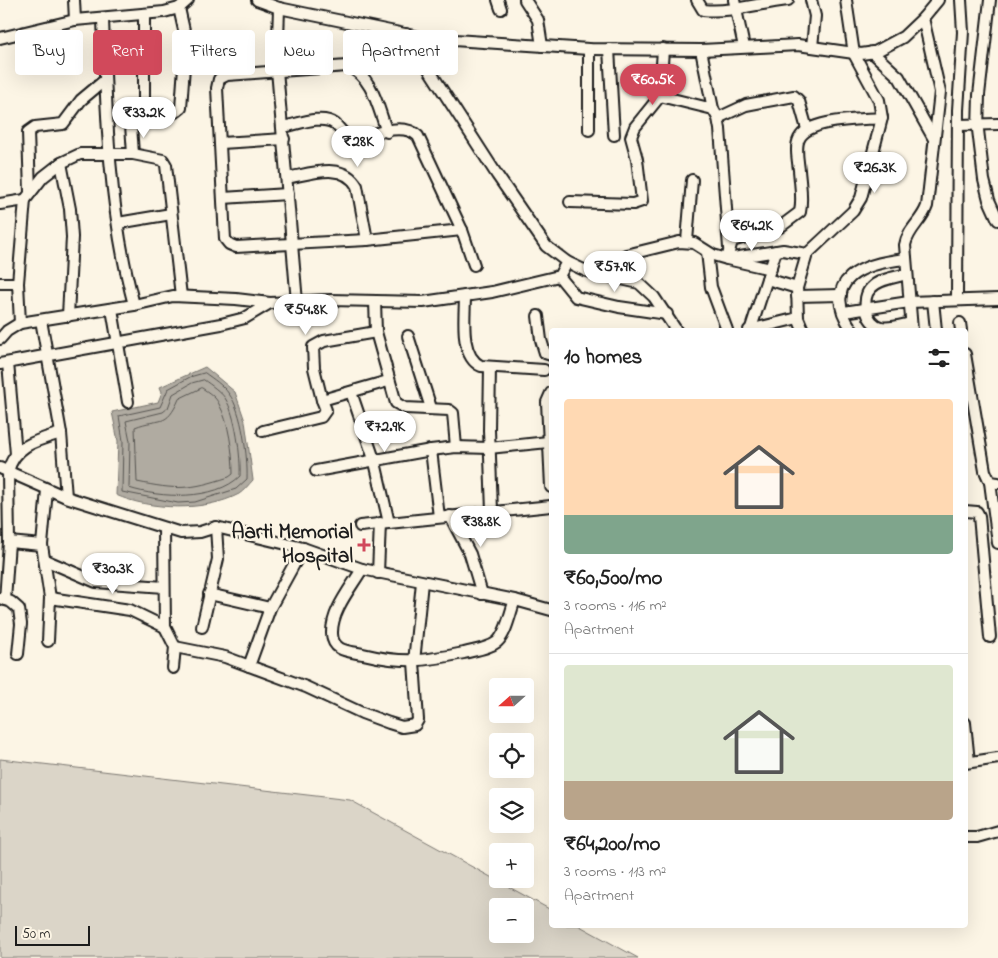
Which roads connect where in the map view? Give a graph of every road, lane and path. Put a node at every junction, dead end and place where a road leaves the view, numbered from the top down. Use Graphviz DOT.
graph roads {
  1 [pos="74,0"];
  2 [pos="188,0"];
  3 [pos="257,0"];
  4 [pos="524,0"];
  5 [pos="697,0"];
  6 [pos="788,0"];
  7 [pos="811,0"];
  8 [pos="846,0"];
  9 [pos="938,0"];
  10 [pos="961,0"];
  11 [pos="990,0"];
  12 [pos="735,5"];
  13 [pos="179,8"];
  14 [pos="279,8"];
  15 [pos="144,14"];
  16 [pos="103,18"];
  17 [pos="923,18"];
  18 [pos="75,20"];
  19 [pos="278,30"];
  20 [pos="386,30"];
  21 [pos="0,38"];
  22 [pos="458,40"];
  23 [pos="542,46"];
  24 [pos="744,47"];
  25 [pos="812,47"];
  26 [pos="589,49"];
  27 [pos="609,49"];
  28 [pos="664,49"];
  29 [pos="701,50"];
  30 [pos="872,52"];
  31 [pos="854,54"];
  32 [pos="333,66"];
  33 [pos="265,71"];
  34 [pos="278,75"];
  35 [pos="432,75"];
  36 [pos="105,80"];
  37 [pos="660,96"];
  38 [pos="716,114"];
  39 [pos="882,118"];
  40 [pos="998,124"];
  41 [pos="131,125"];
  42 [pos="958,125"];
  43 [pos="979,125"];
  44 [pos="283,127"];
  45 [pos="807,129"];
  46 [pos="589,130"];
  47 [pos="387,132"];
  48 [pos="614,135"];
  49 [pos="934,139"];
  50 [pos="284,140"];
  51 [pos="220,143"];
  52 [pos="109,154"];
  53 [pos="133,154"];
  54 [pos="61,163"];
  55 [pos="287,178"];
  56 [pos="692,180"];
  57 [pos="288,194"];
  58 [pos="28,196"];
  59 [pos="222,198"];
  60 [pos="570,202"];
  61 [pos="0,204"];
  62 [pos="171,214"];
  63 [pos="998,220"];
  64 [pos="118,223"];
  65 [pos="462,230"];
  66 [pos="367,240"];
  67 [pos="687,241"];
  68 [pos="293,244"];
  69 [pos="729,248"];
  70 [pos="776,251"];
  71 [pos="707,252"];
  72 [pos="807,254"];
  73 [pos="727,259"];
  74 [pos="906,259"];
  75 [pos="567,262"];
  76 [pos="474,264"];
  77 [pos="769,274"];
  78 [pos="907,274"];
  79 [pos="600,275"];
  80 [pos="559,276"];
  81 [pos="0,283"];
  82 [pos="18,283"];
  83 [pos="797,292"];
  84 [pos="840,294"];
  85 [pos="182,296"];
  86 [pos="465,296"];
  87 [pos="998,299"];
  88 [pos="933,300"];
  89 [pos="956,300"];
  90 [pos="375,301"];
  91 [pos="297,302"];
  92 [pos="909,302"];
  93 [pos="270,303"];
  94 [pos="134,305"];
  95 [pos="112,309"];
  96 [pos="866,309"];
  97 [pos="844,312"];
  98 [pos="667,314"];
  99 [pos="68,316"];
  100 [pos="538,316"];
  101 [pos="798,318"];
  102 [pos="41,320"];
  103 [pos="20,323"];
  104 [pos="770,327"];
  105 [pos="912,327"];
  106 [pos="675,328"];
  107 [pos="726,328"];
  108 [pos="750,328"];
  109 [pos="802,328"];
  110 [pos="851,328"];
  111 [pos="936,328"];
  112 [pos="376,332"];
  113 [pos="2,334"];
  114 [pos="408,336"];
  115 [pos="117,344"];
  116 [pos="549,354"];
  117 [pos="47,355"];
  118 [pos="4,363"];
  119 [pos="490,367"];
  120 [pos="544,370"];
  121 [pos="968,372"];
  122 [pos="388,381"];
  123 [pos="351,392"];
  124 [pos="549,399"];
  125 [pos="322,400"];
  126 [pos="128,402"];
  127 [pos="431,408"];
  128 [pos="263,431"];
  129 [pos="61,433"];
  130 [pos="548,442"];
  131 [pos="456,447"];
  132 [pos="489,448"];
  133 [pos="431,450"];
  134 [pos="16,454"];
  135 [pos="549,457"];
  136 [pos="374,462"];
  137 [pos="4,470"];
  138 [pos="316,471"];
  139 [pos="994,482"];
  140 [pos="47,490"];
  141 [pos="66,497"];
  142 [pos="549,506"];
  143 [pos="492,511"];
  144 [pos="968,511"];
  145 [pos="450,516"];
  146 [pos="439,517"];
  147 [pos="384,523"];
  148 [pos="360,526"];
  149 [pos="216,527"];
  150 [pos="164,528"];
  151 [pos="9,542"];
  152 [pos="998,543"];
  153 [pos="42,546"];
  154 [pos="303,548"];
  155 [pos="45,560"];
  156 [pos="362,569"];
  157 [pos="378,573"];
  158 [pos="422,582"];
  159 [pos="164,587"];
  160 [pos="209,594"];
  161 [pos="482,594"];
  162 [pos="50,598"];
  163 [pos="2,599"];
  164 [pos="515,600"];
  165 [pos="270,608"];
  166 [pos="549,609"];
  167 [pos="164,627"];
  168 [pos="202,627"];
  169 [pos="990,636"];
  170 [pos="48,641"];
  171 [pos="176,647"];
  172 [pos="18,654"];
  173 [pos="414,662"];
  174 [pos="248,666"];
  175 [pos="173,668"];
  176 [pos="998,758"];
  177 [pos="968,762"];
  178 [pos="998,831"];
  179 [pos="968,837"];
  1 -- 18 [label="street"];
  2 -- 13 [label="street"];
  3 -- 14 [label="street"];
  4 -- 23 [label="street"];
  5 -- 12 [label="street"];
  6 -- 12 [label="street"];
  7 -- 25 [label="street"];
  8 -- 31 [label="street"];
  9 -- 17 [label="street"];
  10 -- 42 [label="street"];
  11 -- 43 [label="street"];
  12 -- 24 [label="street"];
  13 -- 15 [label="street"];
  13 -- 15 [label="street"];
  14 -- 19 [label="street"];
  14 -- 20 [label="street"];
  15 -- 16 [label="street"];
  16 -- 18 [label="street"];
  16 -- 36 [label="street"];
  17 -- 30 [label="street"];
  17 -- 49 [label="street"];
  18 -- 21 [label="street"];
  22 -- 23 [label="street"];
  23 -- 26 [label="street"];
  24 -- 25 [label="street"];
  24 -- 29 [label="street"];
  25 -- 31 [label="street"];
  26 -- 27 [label="street"];
  26 -- 46 [label="street"];
  27 -- 28 [label="street"];
  27 -- 48 [label="street"];
  28 -- 29 [label="street"];
  28 -- 37 [label="street"];
  29 -- 38 [label="street"];
  30 -- 31 [label="street"];
  30 -- 49 [label="street"];
  31 -- 39 [label="street"];
  32 -- 47 [label="street"];
  33 -- 51 [label="street"];
  34 -- 44 [label="street"];
  35 -- 75 [label="street"];
  36 -- 52 [label="street"];
  36 -- 58 [label="street"];
  37 -- 38 [label="street"];
  37 -- 60 [label="street"];
  38 -- 45 [label="street"];
  38 -- 69 [label="street"];
  39 -- 45 [label="street"];
  39 -- 72 [label="street"];
  40 -- 43 [label="street"];
  41 -- 53 [label="street"];
  42 -- 43 [label="street"];
  42 -- 89 [label="street"];
  43 -- 63 [label="street"];
  44 -- 47 [label="street"];
  44 -- 50 [label="street"];
  45 -- 69 [label="street"];
  47 -- 65 [label="street"];
  49 -- 74 [label="street"];
  50 -- 51 [label="street"];
  50 -- 55 [label="street"];
  51 -- 59 [label="street"];
  52 -- 53 [label="street"];
  52 -- 54 [label="street"];
  52 -- 64 [label="street"];
  53 -- 62 [label="street"];
  54 -- 58 [label="street"];
  54 -- 99 [label="street"];
  55 -- 57 [label="street"];
  55 -- 66 [label="street"];
  56 -- 67 [label="street"];
  57 -- 59 [label="street"];
  57 -- 68 [label="street"];
  58 -- 61 [label="street"];
  58 -- 82 [label="street"];
  59 -- 68 [label="street"];
  62 -- 64 [label="street"];
  62 -- 85 [label="street"];
  64 -- 94 [label="street"];
  65 -- 66 [label="street"];
  65 -- 76 [label="street"];
  66 -- 68 [label="street"];
  67 -- 71 [label="street"];
  67 -- 79 [label="street"];
  68 -- 91 [label="street"];
  69 -- 73 [label="street"];
  70 -- 72 [label="street"];
  70 -- 73 [label="street"];
  70 -- 77 [label="street"];
  71 -- 73 [label="street"];
  71 -- 107 [label="street"];
  72 -- 83 [label="street"];
  73 -- 77 [label="street"];
  74 -- 78 [label="street"];
  74 -- 84 [label="street"];
  75 -- 79 [label="street"];
  75 -- 80 [label="street"];
  77 -- 83 [label="street"];
  77 -- 108 [label="street"];
  78 -- 92 [label="street"];
  78 -- 96 [label="street"];
  79 -- 98 [label="street"];
  80 -- 86 [label="street"];
  80 -- 98 [label="street"];
  81 -- 82 [label="street"];
  82 -- 103 [label="street"];
  83 -- 84 [label="street"];
  83 -- 101 [label="street"];
  84 -- 97 [label="street"];
  85 -- 93 [label="street"];
  85 -- 94 [label="street"];
  86 -- 90 [label="street"];
  86 -- 119 [label="street"];
  87 -- 89 [label="street"];
  88 -- 89 [label="street"];
  88 -- 92 [label="street"];
  88 -- 111 [label="street"];
  90 -- 91 [label="street"];
  90 -- 112 [label="street"];
  91 -- 93 [label="street"];
  92 -- 96 [label="street"];
  92 -- 105 [label="street"];
  93 -- 115 [label="street"];
  94 -- 95 [label="street"];
  95 -- 99 [label="street"];
  95 -- 115 [label="street"];
  96 -- 97 [label="street"];
  96 -- 105 [label="street"];
  97 -- 110 [label="street"];
  98 -- 106 [label="street"];
  99 -- 102 [label="street"];
  100 -- 116 [label="street"];
  101 -- 104 [label="street"];
  101 -- 109 [label="street"];
  102 -- 103 [label="street"];
  102 -- 117 [label="street"];
  103 -- 113 [label="street"];
  112 -- 122 [label="street"];
  112 -- 125 [label="street"];
  114 -- 127 [label="street"];
  115 -- 117 [label="street"];
  115 -- 126 [label="street"];
  117 -- 118 [label="street"];
  117 -- 129 [label="street"];
  118 -- 134 [label="street"];
  119 -- 120 [label="street"];
  119 -- 132 [label="street"];
  121 -- 139 [label="street"];
  122 -- 123 [label="street"];
  122 -- 127 [label="street"];
  123 -- 125 [label="street"];
  123 -- 136 [label="street"];
  124 -- 130 [label="street"];
  125 -- 128 [label="street"];
  127 -- 131 [label="street"];
  129 -- 134 [label="street"];
  129 -- 141 [label="street"];
  130 -- 132 [label="street"];
  130 -- 135 [label="street"];
  131 -- 132 [label="street"];
  131 -- 133 [label="street"];
  132 -- 143 [label="street"];
  133 -- 136 [label="street"];
  133 -- 146 [label="street"];
  134 -- 137 [label="street"];
  136 -- 138 [label="street"];
  136 -- 147 [label="street"];
  137 -- 140 [label="street"];
  137 -- 151 [label="street"];
  139 -- 152 [label="street"];
  140 -- 141 [label="street"];
  140 -- 153 [label="street"];
  141 -- 150 [label="street"];
  142 -- 143 [label="street"];
  143 -- 145 [label="street"];
  144 -- 169 [label="street"];
  145 -- 146 [label="street"];
  145 -- 161 [label="street"];
  146 -- 147 [label="street"];
  147 -- 148 [label="street"];
  147 -- 157 [label="street"];
  149 -- 150 [label="street"];
  149 -- 154 [label="street"];
  149 -- 160 [label="street"];
  150 -- 159 [label="street"];
  151 -- 153 [label="street"];
  151 -- 163 [label="street"];
  153 -- 155 [label="street"];
  154 -- 156 [label="street"];
  154 -- 165 [label="street"];
  155 -- 159 [label="street"];
  155 -- 162 [label="street"];
  156 -- 157 [label="street"];
  156 -- 173 [label="street"];
  157 -- 158 [label="street"];
  158 -- 161 [label="street"];
  158 -- 173 [label="street"];
  159 -- 167 [label="street"];
  160 -- 165 [label="street"];
  160 -- 168 [label="street"];
  161 -- 164 [label="street"];
  162 -- 167 [label="street"];
  162 -- 170 [label="street"];
  163 -- 172 [label="street"];
  164 -- 166 [label="street"];
  164 -- 173 [label="street"];
  165 -- 174 [label="street"];
  167 -- 171 [label="street"];
  171 -- 174 [label="street"];
  171 -- 175 [label="street"];
  173 -- 174 [label="street"];
  176 -- 177 [label="street"];
  178 -- 179 [label="street"];
}
